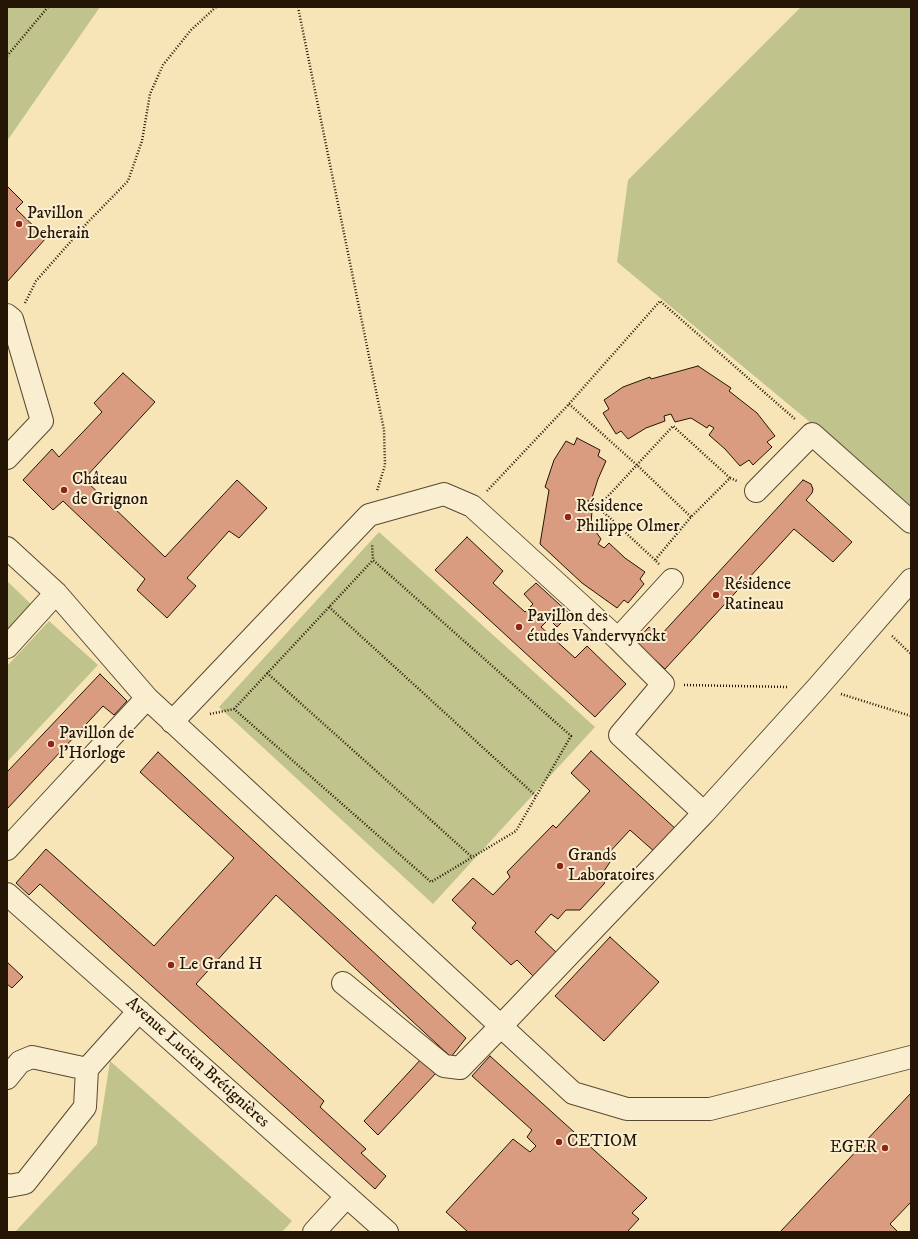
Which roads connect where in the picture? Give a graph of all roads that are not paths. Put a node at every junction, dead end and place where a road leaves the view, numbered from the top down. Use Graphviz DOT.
graph roads {
  1 [pos="11,320"];
  2 [pos="7,458"];
  3 [pos="756,491"];
  4 [pos="911,522"];
  5 [pos="7,548"];
  6 [pos="672,580"];
  7 [pos="911,580"];
  8 [pos="56,593"];
  9 [pos="618,639"];
  10 [pos="7,647"];
  11 [pos="147,698"];
  12 [pos="172,722"];
  13 [pos="704,813"];
  14 [pos="7,849"];
  15 [pos="7,894"];
  16 [pos="343,983"];
  17 [pos="139,1011"];
  18 [pos="501,1026"];
  19 [pos="911,1057"];
  20 [pos="87,1069"];
  21 [pos="7,1078"];
  22 [pos="7,1185"];
  23 [pos="347,1196"];
  24 [pos="314,1232"];
  25 [pos="387,1232"];
  1 -- 2 [label="street"];
  3 -- 4 [label="street"];
  5 -- 8 [label="street"];
  6 -- 9 [label="street"];
  7 -- 13 [label="street"];
  8 -- 10 [label="street"];
  8 -- 11 [label="street"];
  9 -- 12 [label="street"];
  9 -- 13 [label="street"];
  11 -- 12 [label="street"];
  11 -- 14 [label="street"];
  12 -- 18 [label="street"];
  13 -- 18 [label="street"];
  15 -- 17 [label="street, Avenue Lucien Brétignières"];
  16 -- 18 [label="street"];
  17 -- 20 [label="street"];
  17 -- 23 [label="street, Avenue Lucien Brétignières"];
  18 -- 19 [label="street"];
  20 -- 21 [label="street"];
  20 -- 22 [label="street"];
  23 -- 24 [label="street"];
  23 -- 25 [label="street, Avenue Lucien Brétignières"];
}
